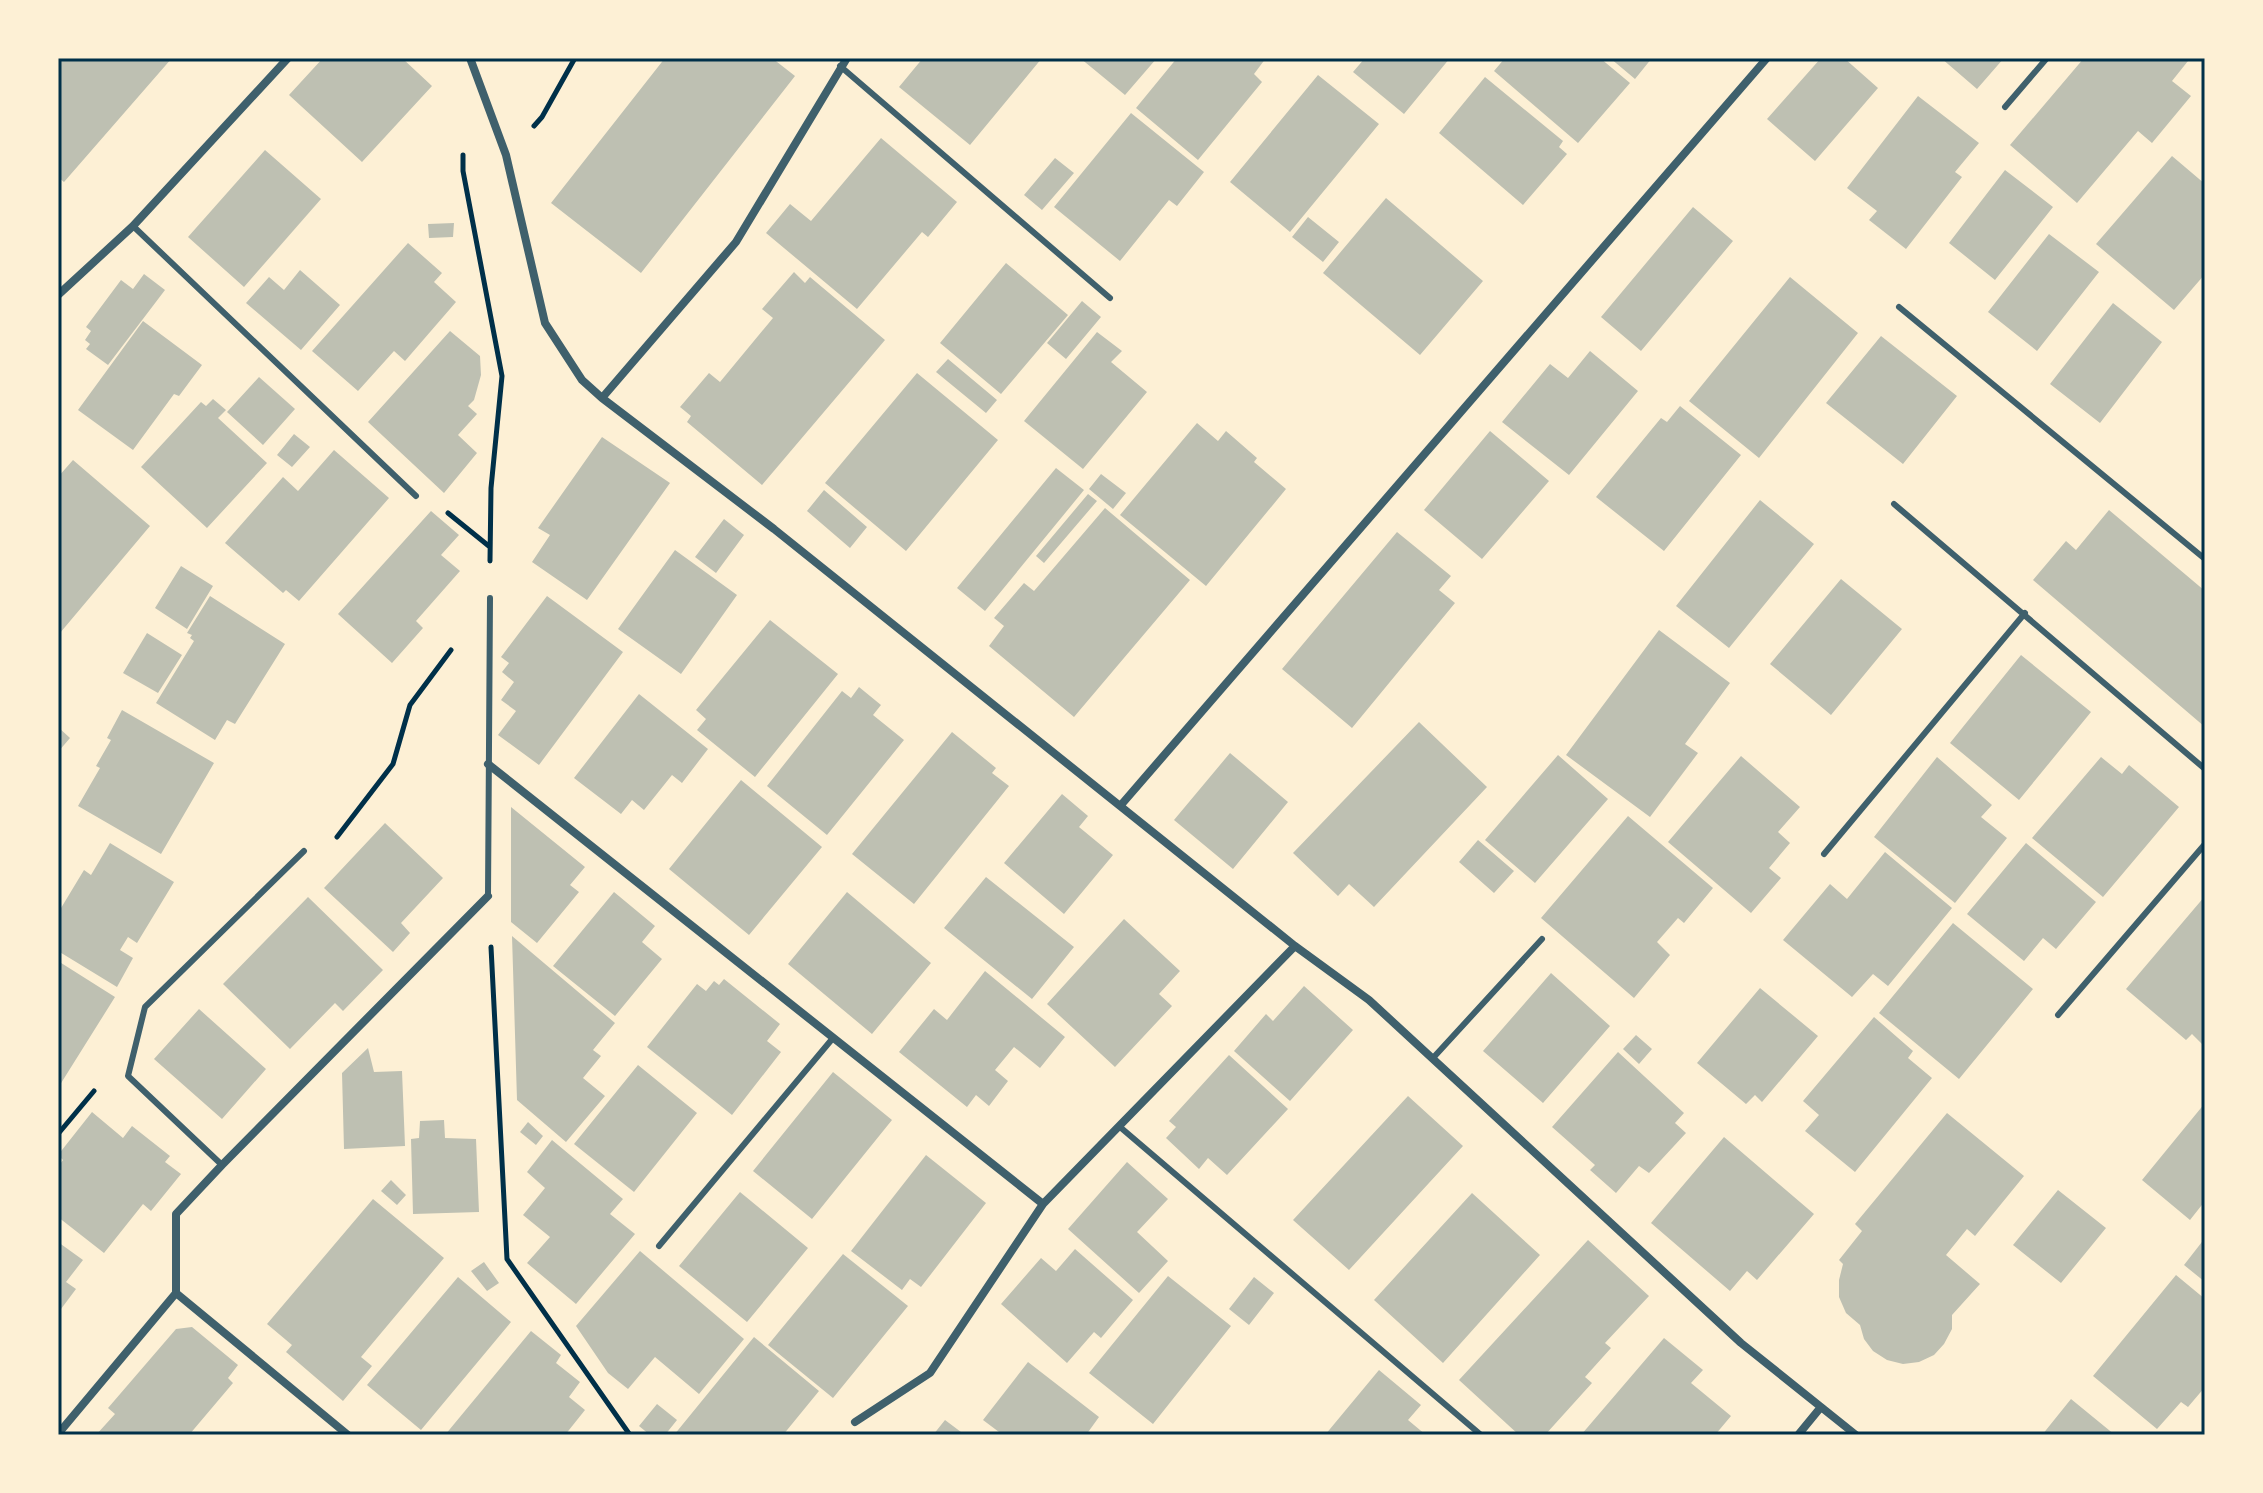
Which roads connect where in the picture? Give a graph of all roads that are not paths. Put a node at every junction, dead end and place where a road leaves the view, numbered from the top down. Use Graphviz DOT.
graph roads {
  1 [pos="288,58"];
  2 [pos="470,58"];
  3 [pos="847,58"];
  4 [pos="1767,58"];
  5 [pos="2047,58"];
  6 [pos="840,66"];
  7 [pos="2005,107"];
  8 [pos="133,226"];
  9 [pos="58,295"];
  10 [pos="1110,298"];
  11 [pos="1899,307"];
  12 [pos="602,398"];
  13 [pos="416,496"];
  14 [pos="1894,504"];
  15 [pos="2205,559"];
  16 [pos="490,598"];
  17 [pos="2025,613"];
  18 [pos="488,764"];
  19 [pos="2205,769"];
  20 [pos="1121,805"];
  21 [pos="2205,844"];
  22 [pos="304,851"];
  23 [pos="1824,854"];
  24 [pos="488,896"];
  25 [pos="1542,939"];
  26 [pos="1295,946"];
  27 [pos="2058,1015"];
  28 [pos="833,1038"];
  29 [pos="1433,1058"];
  30 [pos="1120,1127"];
  31 [pos="222,1165"];
  32 [pos="1043,1204"];
  33 [pos="659,1246"];
  34 [pos="176,1293"];
  35 [pos="1821,1407"];
  36 [pos="855,1422"];
  37 [pos="58,1434"];
  38 [pos="348,1435"];
  39 [pos="1481,1435"];
  40 [pos="1798,1435"];
  41 [pos="1856,1435"];
  1 -- 8 [label="street"];
  2 -- 12 [label="street"];
  3 -- 6 [label="street"];
  4 -- 20 [label="street"];
  5 -- 7 [label="lane"];
  6 -- 10 [label="lane"];
  6 -- 12 [label="street"];
  8 -- 9 [label="street"];
  8 -- 13 [label="lane"];
  11 -- 15 [label="lane"];
  12 -- 20 [label="street"];
  14 -- 17 [label="lane"];
  16 -- 18 [label="lane"];
  17 -- 19 [label="lane"];
  17 -- 23 [label="lane"];
  18 -- 24 [label="lane"];
  18 -- 28 [label="street"];
  20 -- 26 [label="street"];
  21 -- 27 [label="lane"];
  22 -- 31 [label="lane"];
  24 -- 31 [label="street"];
  25 -- 29 [label="lane"];
  26 -- 29 [label="street"];
  26 -- 30 [label="street"];
  28 -- 32 [label="street"];
  28 -- 33 [label="lane"];
  29 -- 35 [label="street"];
  30 -- 32 [label="street"];
  30 -- 39 [label="lane"];
  31 -- 34 [label="street"];
  32 -- 36 [label="street"];
  34 -- 37 [label="street"];
  34 -- 38 [label="street"];
  35 -- 40 [label="street"];
  35 -- 41 [label="street"];
}
